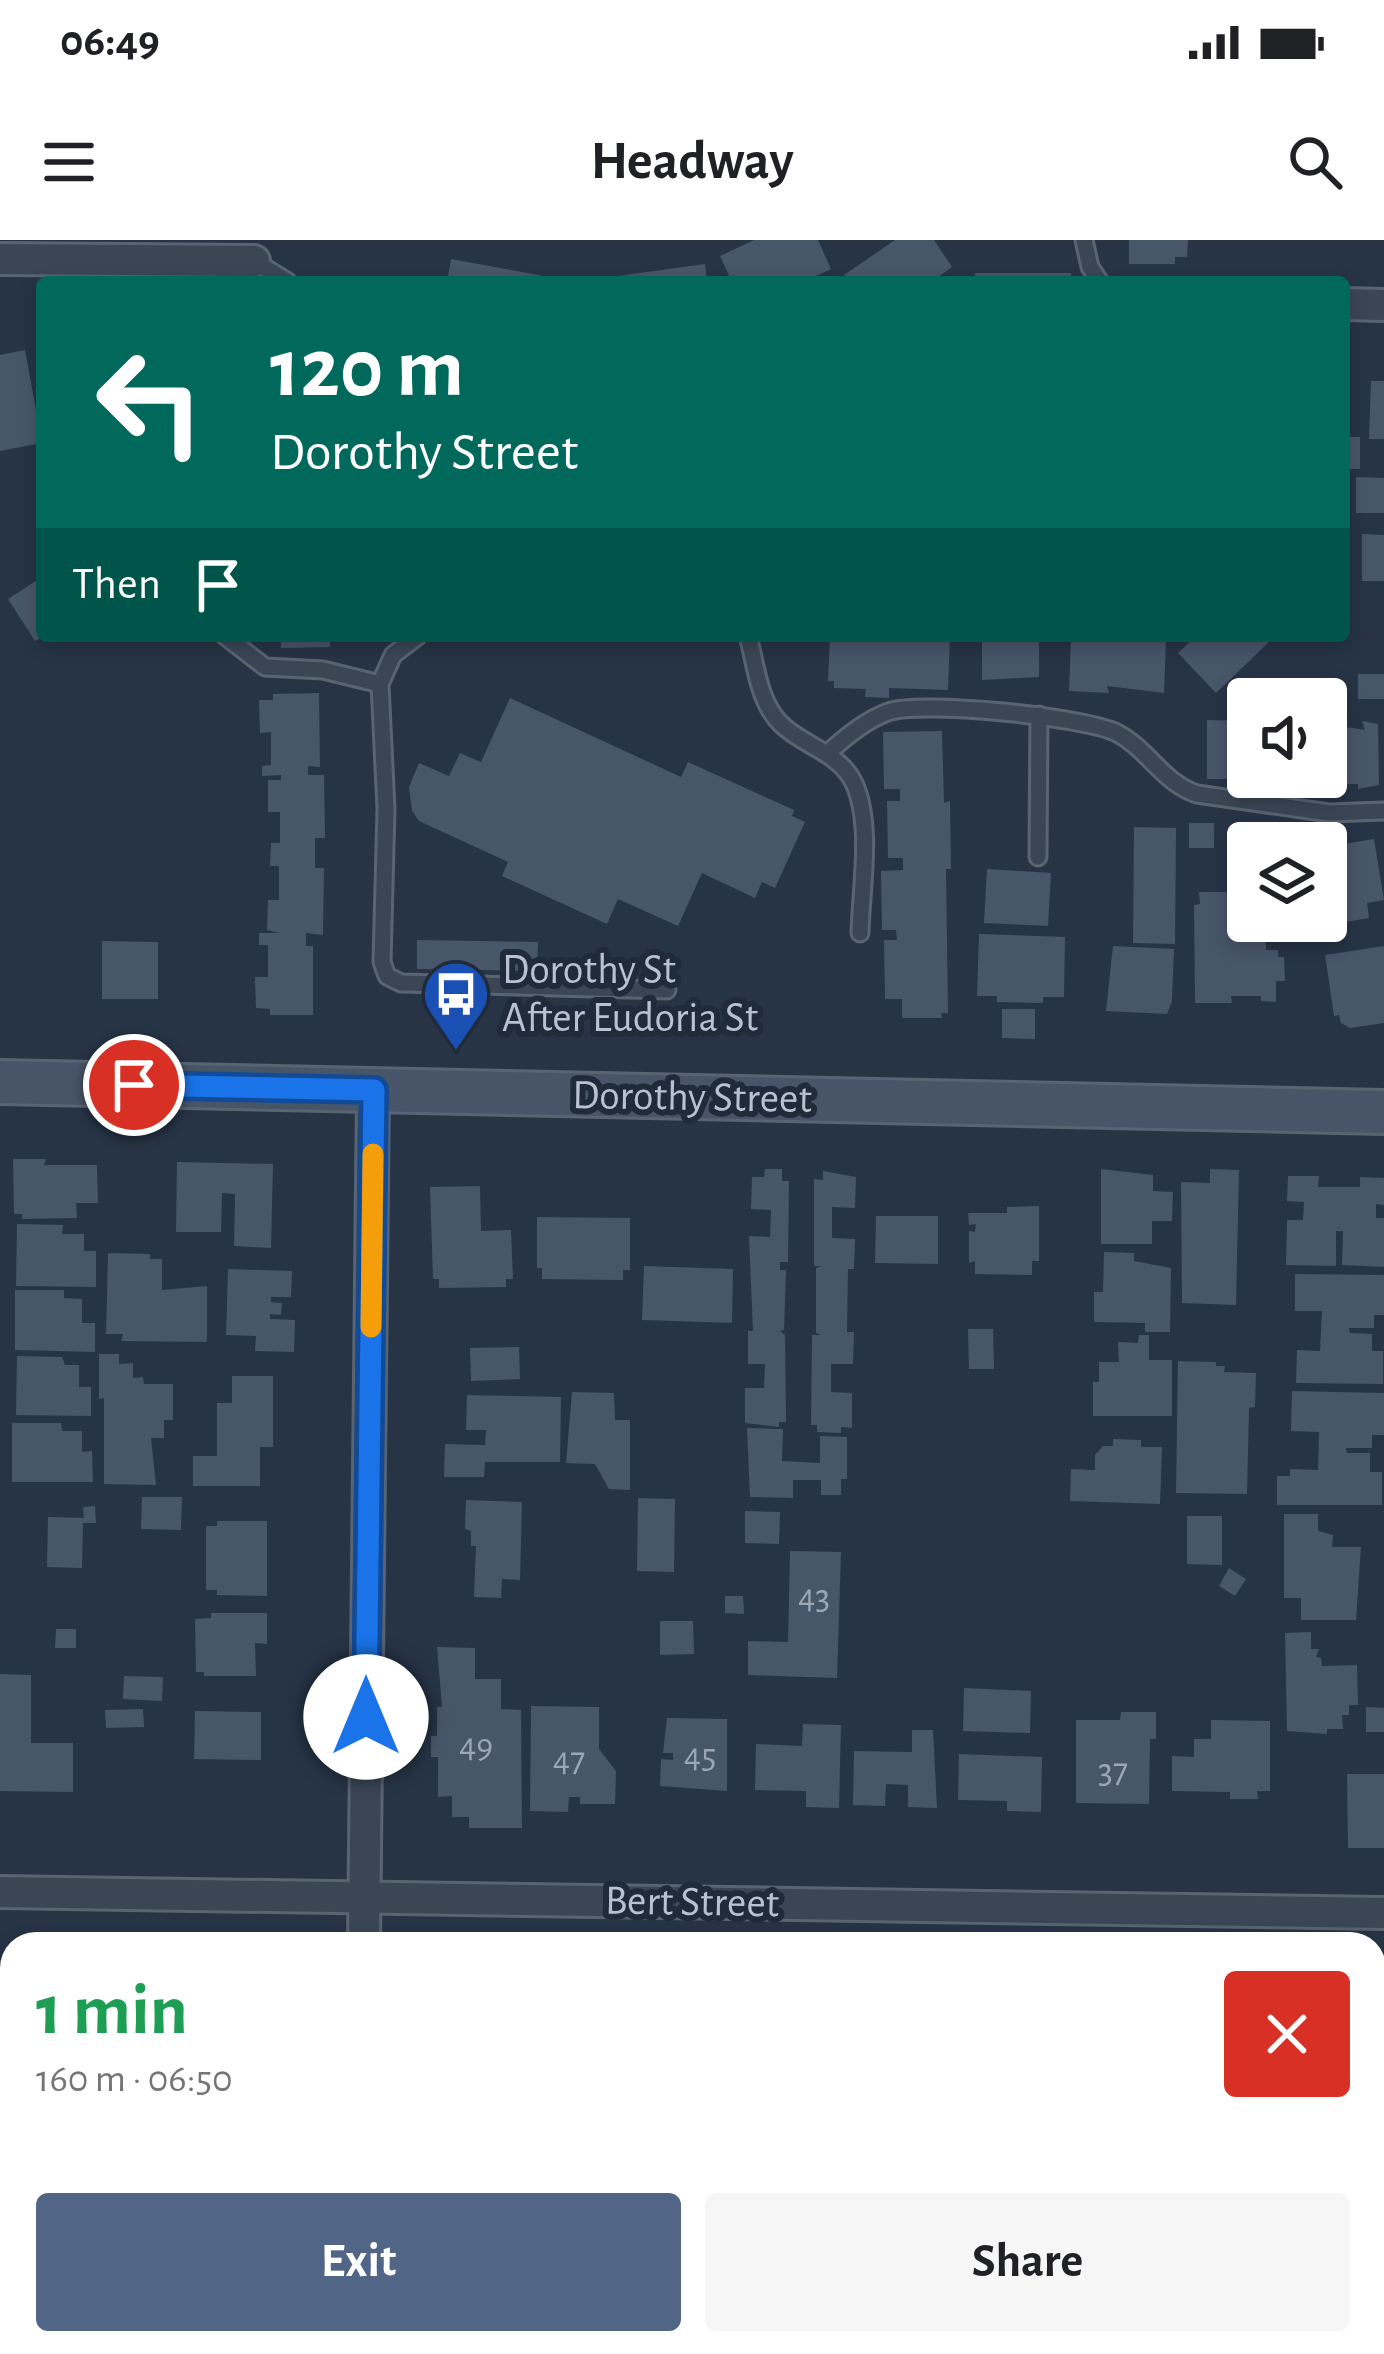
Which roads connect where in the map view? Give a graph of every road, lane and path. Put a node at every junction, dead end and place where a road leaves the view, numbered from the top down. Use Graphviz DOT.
graph roads {
  1 [pos="1084,240"];
  2 [pos="0,259"];
  3 [pos="254,261"];
  4 [pos="278,276"];
  5 [pos="1096,276"];
  6 [pos="1350,304"];
  7 [pos="1384,305"];
  8 [pos="233,642"];
  9 [pos="407,642"];
  10 [pos="749,642"];
  11 [pos="380,684"];
  12 [pos="1039,716"];
  13 [pos="827,754"];
  14 [pos="1384,811"];
  15 [pos="1038,857"];
  16 [pos="860,934"];
  17 [pos="667,990"];
  18 [pos="0,1082"];
  19 [pos="374,1090"];
  20 [pos="1384,1112"];
  21 [pos="0,1892"];
  22 [pos="365,1898"];
  23 [pos="1384,1912"];
  24 [pos="364,1932"];
  1 -- 5 [label="lane"];
  2 -- 3 [label="street"];
  3 -- 4 [label="lane"];
  6 -- 7 [label="street"];
  8 -- 11 [label="lane"];
  9 -- 11 [label="lane"];
  10 -- 13 [label="lane"];
  11 -- 17 [label="lane"];
  12 -- 13 [label="lane"];
  12 -- 14 [label="lane"];
  12 -- 15 [label="lane"];
  13 -- 16 [label="lane"];
  18 -- 19 [label="main road, Dorothy Street"];
  19 -- 20 [label="main road, Dorothy Street"];
  19 -- 22 [label="street"];
  21 -- 22 [label="street, Bert Street"];
  22 -- 23 [label="street, Bert Street"];
  22 -- 24 [label="street"];
}
